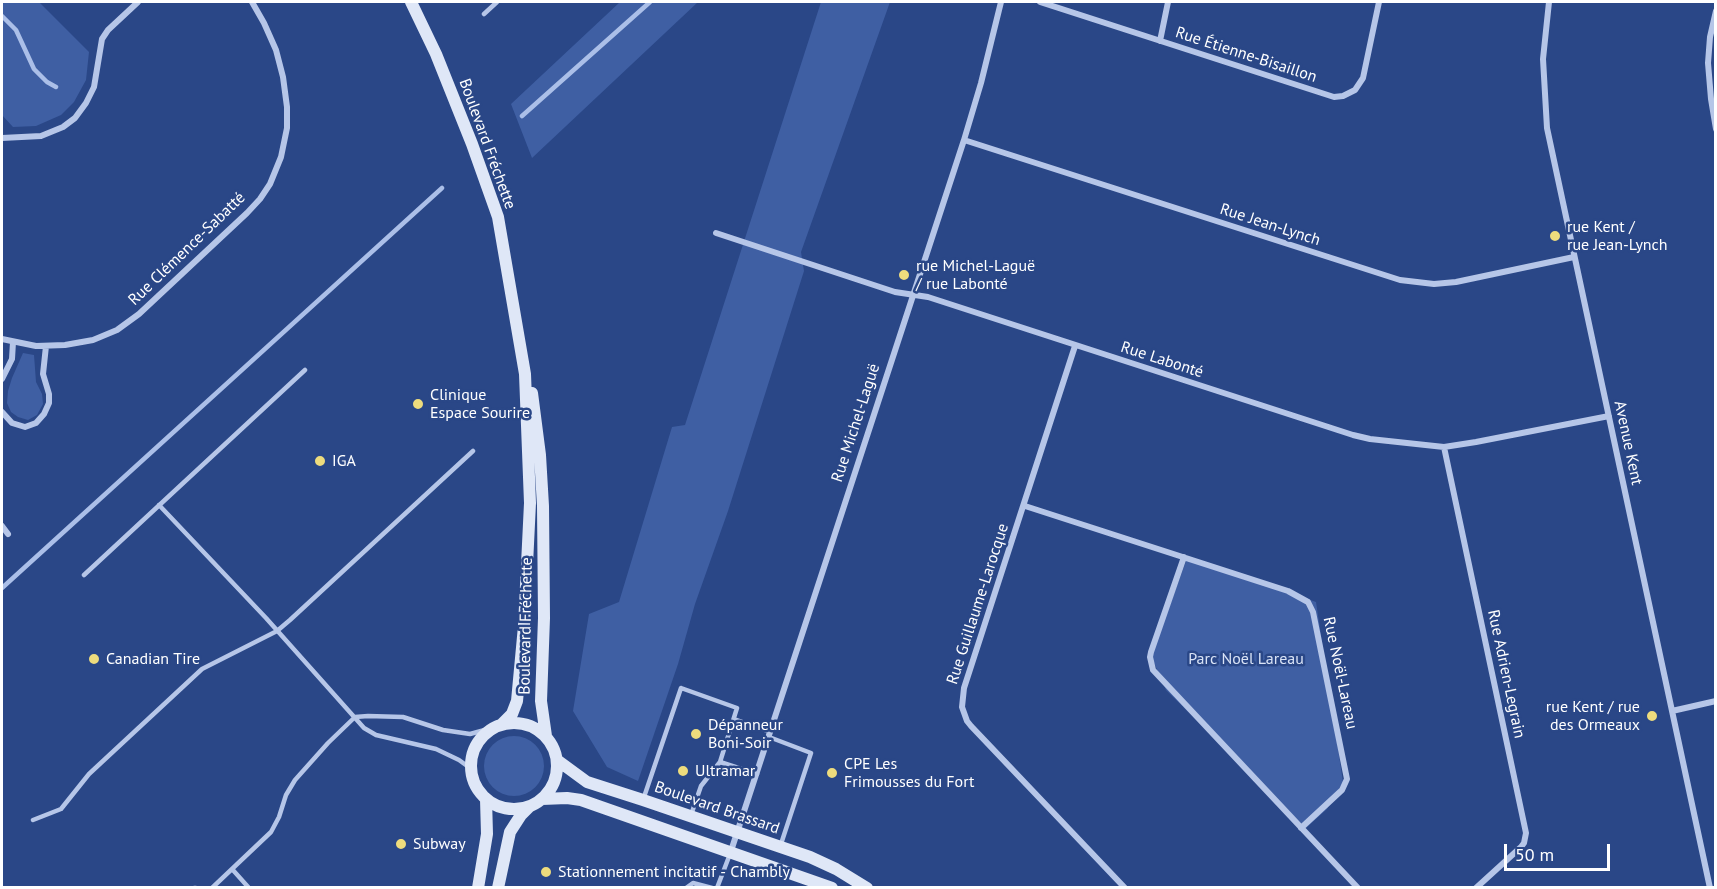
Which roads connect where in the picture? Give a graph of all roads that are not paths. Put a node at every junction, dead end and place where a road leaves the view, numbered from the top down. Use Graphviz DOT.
graph roads {
  1 [pos="138,2"];
  2 [pos="252,2"];
  3 [pos="411,2"];
  4 [pos="497,2"];
  5 [pos="1000,2"];
  6 [pos="1040,2"];
  7 [pos="1168,2"];
  8 [pos="1379,2"];
  9 [pos="1549,2"];
  10 [pos="1716,11"];
  11 [pos="484,14"];
  12 [pos="1160,41"];
  13 [pos="1716,129"];
  14 [pos="2,138"];
  15 [pos="964,140"];
  16 [pos="716,233"];
  17 [pos="1574,257"];
  18 [pos="912,295"];
  19 [pos="2,339"];
  20 [pos="13,342"];
  21 [pos="46,346"];
  22 [pos="1075,346"];
  23 [pos="305,370"];
  24 [pos="525,374"];
  25 [pos="2,379"];
  26 [pos="2,412"];
  27 [pos="1609,416"];
  28 [pos="1444,447"];
  29 [pos="472,451"];
  30 [pos="159,505"];
  31 [pos="1024,506"];
  32 [pos="2,526"];
  33 [pos="8,534"];
  34 [pos="1184,557"];
  35 [pos="84,575"];
  36 [pos="277,631"];
  37 [pos="1716,701"];
  38 [pos="1672,711"];
  39 [pos="355,717"];
  40 [pos="734,719"];
  41 [pos="497,726"];
  42 [pos="770,735"];
  43 [pos="546,736"];
  44 [pos="557,760"];
  45 [pos="720,762"];
  46 [pos="470,768"];
  47 [pos="757,774"];
  48 [pos="486,799"];
  49 [pos="643,800"];
  50 [pos="537,802"];
  51 [pos="691,816"];
  52 [pos="33,820"];
  53 [pos="1301,828"];
  54 [pos="738,833"];
  55 [pos="780,847"];
  56 [pos="731,851"];
  57 [pos="232,869"];
  58 [pos="212,888"];
  59 [pos="249,888"];
  60 [pos="478,888"];
  61 [pos="498,888"];
  62 [pos="686,888"];
  63 [pos="712,888"];
  64 [pos="717,888"];
  65 [pos="832,888"];
  66 [pos="867,888"];
  67 [pos="1125,888"];
  68 [pos="1358,888"];
  69 [pos="1476,888"];
  70 [pos="1710,888"];
  1 -- 14 [label="street"];
  2 -- 21 [label="street, Rue Clémence-Sabatté"];
  3 -- 24 [label="main road, Boulevard Fréchette"];
  4 -- 11 [label="lane"];
  5 -- 15 [label="street, Rue Michel-Laguë"];
  6 -- 12 [label="street, Rue Étienne-Bisaillon"];
  7 -- 12 [label="street"];
  8 -- 12 [label="street, Rue Étienne-Bisaillon"];
  9 -- 17 [label="street, Avenue Kent"];
  10 -- 13 [label="street"];
  15 -- 17 [label="street, Rue Jean-Lynch"];
  15 -- 18 [label="street, Rue Michel-Laguë"];
  16 -- 18 [label="street, Rue Labonté"];
  17 -- 27 [label="street, Avenue Kent"];
  18 -- 22 [label="street, Rue Labonté"];
  18 -- 42 [label="street, Rue Michel-Laguë"];
  19 -- 20 [label="street, Rue Clémence-Sabatté"];
  20 -- 21 [label="street, Rue Clémence-Sabatté"];
  20 -- 25 [label="street"];
  21 -- 26 [label="street"];
  22 -- 28 [label="street, Rue Labonté"];
  22 -- 31 [label="street, Rue Guillaume-Larocque"];
  23 -- 30 [label="lane"];
  24 -- 41 [label="main road, Boulevard Fréchette"];
  24 -- 43 [label="main road, Boulevard Fréchette"];
  27 -- 28 [label="street, Rue Labonté"];
  27 -- 38 [label="street, Avenue Kent"];
  28 -- 69 [label="street, Rue Adrien-Legrain"];
  29 -- 36 [label="lane"];
  30 -- 35 [label="lane"];
  30 -- 36 [label="lane"];
  31 -- 34 [label="street, Rue Noël-Lareau"];
  31 -- 67 [label="street, Rue Guillaume-Larocque"];
  32 -- 33 [label="street"];
  34 -- 53 [label="street"];
  34 -- 53 [label="street, Rue Noël-Lareau"];
  36 -- 39 [label="lane"];
  36 -- 52 [label="lane"];
  37 -- 38 [label="street"];
  38 -- 70 [label="street, Avenue Kent"];
  39 -- 41 [label="lane"];
  39 -- 46 [label="lane"];
  39 -- 57 [label="lane"];
  40 -- 42 [label="lane"];
  40 -- 45 [label="lane"];
  40 -- 49 [label="lane"];
  41 -- 43 [label="main road"];
  41 -- 46 [label="main road"];
  42 -- 47 [label="street, Rue Michel-Laguë"];
  42 -- 55 [label="lane"];
  43 -- 44 [label="main road"];
  44 -- 49 [label="main road, Boulevard Brassard"];
  44 -- 50 [label="main road"];
  45 -- 47 [label="lane"];
  45 -- 51 [label="lane"];
  46 -- 48 [label="main road"];
  47 -- 54 [label="street, Rue Michel-Laguë"];
  48 -- 50 [label="main road"];
  48 -- 60 [label="main road"];
  49 -- 51 [label="main road, Boulevard Brassard"];
  50 -- 56 [label="main road"];
  50 -- 61 [label="main road"];
  51 -- 54 [label="main road, Boulevard Brassard"];
  53 -- 68 [label="street"];
  54 -- 55 [label="main road, Boulevard Brassard"];
  54 -- 56 [label="street, Rue Michel-Laguë"];
  55 -- 66 [label="main road, Boulevard Brassard"];
  56 -- 64 [label="lane"];
  56 -- 65 [label="main road"];
  57 -- 58 [label="lane"];
  57 -- 59 [label="lane"];
  62 -- 63 [label="lane"];
}
